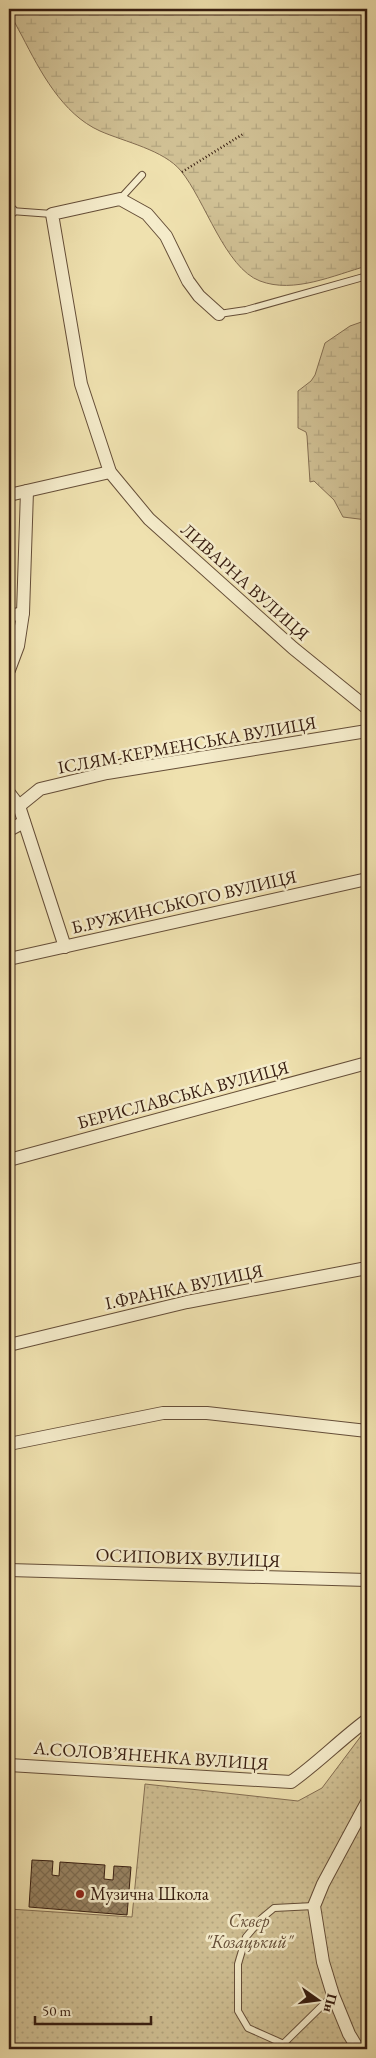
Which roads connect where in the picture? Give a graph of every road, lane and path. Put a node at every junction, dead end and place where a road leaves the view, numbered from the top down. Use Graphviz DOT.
graph roads {
  1 [pos="243,134"];
  2 [pos="182,172"];
  3 [pos="142,175"];
  4 [pos="120,199"];
  5 [pos="9,209"];
  6 [pos="52,214"];
  7 [pos="367,276"];
  8 [pos="219,314"];
  9 [pos="110,472"];
  10 [pos="27,491"];
  11 [pos="9,496"];
  12 [pos="22,613"];
  13 [pos="9,616"];
  14 [pos="9,670"];
  15 [pos="367,708"];
  16 [pos="367,731"];
  17 [pos="9,793"];
  18 [pos="19,806"];
  19 [pos="24,822"];
  20 [pos="9,830"];
  21 [pos="367,879"];
  22 [pos="65,947"];
  23 [pos="9,959"];
  24 [pos="367,1062"];
  25 [pos="9,1160"];
  26 [pos="367,1268"];
  27 [pos="9,1345"];
  28 [pos="367,1431"];
  29 [pos="9,1444"];
  30 [pos="9,1570"];
  31 [pos="367,1580"];
  32 [pos="367,1720"];
  33 [pos="9,1765"];
  34 [pos="367,1802"];
  35 [pos="314,1906"];
  36 [pos="333,1995"];
  37 [pos="282,2045"];
  38 [pos="295,2049"];
  39 [pos="358,2049"];
  1 -- 2 [label="path"];
  3 -- 4 [label="lane"];
  4 -- 6 [label="street"];
  4 -- 8 [label="street"];
  5 -- 6 [label="lane"];
  6 -- 9 [label="street, ЛИВАРНА ВУЛИЦЯ"];
  7 -- 8 [label="lane"];
  9 -- 10 [label="street"];
  9 -- 15 [label="street, ЛИВАРНА ВУЛИЦЯ"];
  10 -- 11 [label="street"];
  10 -- 12 [label="street"];
  12 -- 13 [label="street"];
  12 -- 14 [label="street"];
  16 -- 18 [label="street, ІСЛЯМ-КЕРМЕНСЬКА ВУЛИЦЯ"];
  17 -- 18 [label="street"];
  18 -- 19 [label="street"];
  19 -- 20 [label="street"];
  19 -- 22 [label="street"];
  21 -- 22 [label="street, Б.РУЖИНСЬКОГО ВУЛИЦЯ"];
  22 -- 23 [label="street, Б.РУЖИНСЬКОГО ВУЛИЦЯ"];
  24 -- 25 [label="street, БЕРИСЛАВСЬКА ВУЛИЦЯ"];
  26 -- 27 [label="street, І.ФРАНКА ВУЛИЦЯ"];
  28 -- 29 [label="street"];
  30 -- 31 [label="street, ОСИПОВИХ ВУЛИЦЯ"];
  32 -- 33 [label="street, А.СОЛОВ’ЯНЕНКА ВУЛИЦЯ"];
  34 -- 35 [label="street"];
  35 -- 36 [label="street"];
  35 -- 37 [label="lane"];
  36 -- 37 [label="lane"];
  36 -- 39 [label="street"];
  37 -- 38 [label="lane"];
}
